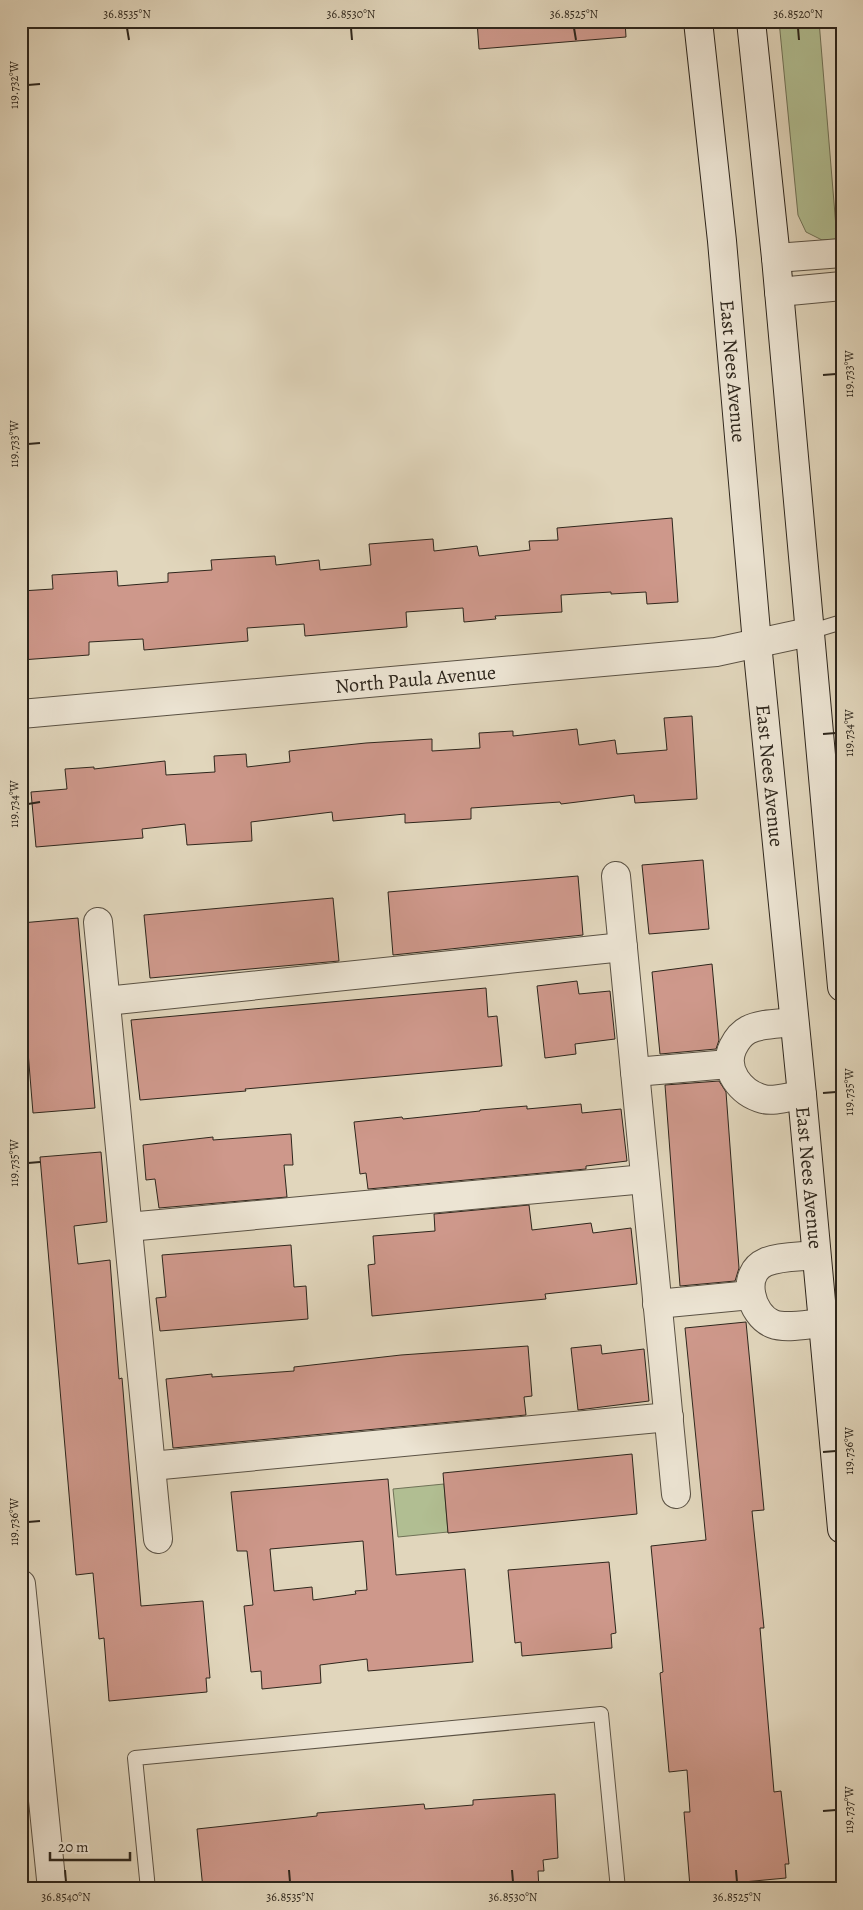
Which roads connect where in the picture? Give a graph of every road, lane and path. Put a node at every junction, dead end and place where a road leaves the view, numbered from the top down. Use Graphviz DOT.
graph roads {
  1 [pos="698,21"];
  2 [pos="751,21"];
  3 [pos="842,253"];
  4 [pos="776,258"];
  5 [pos="842,286"];
  6 [pos="778,292"];
  7 [pos="842,622"];
  8 [pos="809,632"];
  9 [pos="758,644"];
  10 [pos="21,714"];
  11 [pos="616,876"];
  12 [pos="98,922"];
  13 [pos="623,946"];
  14 [pos="842,987"];
  15 [pos="106,1001"];
  16 [pos="794,1022"];
  17 [pos="729,1064"];
  18 [pos="635,1072"];
  19 [pos="802,1095"];
  20 [pos="645,1179"];
  21 [pos="128,1227"];
  22 [pos="816,1255"];
  23 [pos="751,1295"];
  24 [pos="658,1304"];
  25 [pos="822,1323"];
  26 [pos="842,1379"];
  27 [pos="669,1417"];
  28 [pos="151,1466"];
  29 [pos="676,1494"];
  30 [pos="842,1530"];
  31 [pos="158,1539"];
  32 [pos="21,1584"];
  33 [pos="52,1889"];
  34 [pos="148,1889"];
  35 [pos="618,1889"];
  1 -- 9 [label="street, East Nees Avenue"];
  2 -- 4 [label="street"];
  3 -- 4 [label="street"];
  4 -- 6 [label="street"];
  5 -- 6 [label="street"];
  6 -- 8 [label="street"];
  7 -- 8 [label="lane"];
  8 -- 9 [label="street, North Paula Avenue"];
  8 -- 14 [label="street"];
  9 -- 10 [label="street, North Paula Avenue"];
  9 -- 16 [label="street, East Nees Avenue"];
  11 -- 13 [label="street"];
  12 -- 15 [label="street"];
  13 -- 15 [label="street"];
  13 -- 18 [label="street"];
  15 -- 21 [label="street"];
  16 -- 17 [label="street"];
  16 -- 19 [label="street, East Nees Avenue"];
  17 -- 18 [label="street"];
  17 -- 19 [label="street"];
  18 -- 20 [label="street"];
  19 -- 22 [label="street, East Nees Avenue"];
  20 -- 21 [label="street"];
  20 -- 24 [label="street"];
  21 -- 28 [label="street"];
  22 -- 23 [label="street"];
  22 -- 25 [label="street, East Nees Avenue"];
  23 -- 24 [label="street"];
  23 -- 25 [label="street"];
  24 -- 27 [label="street"];
  25 -- 26 [label="street"];
  25 -- 30 [label="street, East Nees Avenue"];
  27 -- 28 [label="street"];
  27 -- 29 [label="street"];
  28 -- 31 [label="street"];
  32 -- 33 [label="street"];
  34 -- 35 [label="lane"];
}
